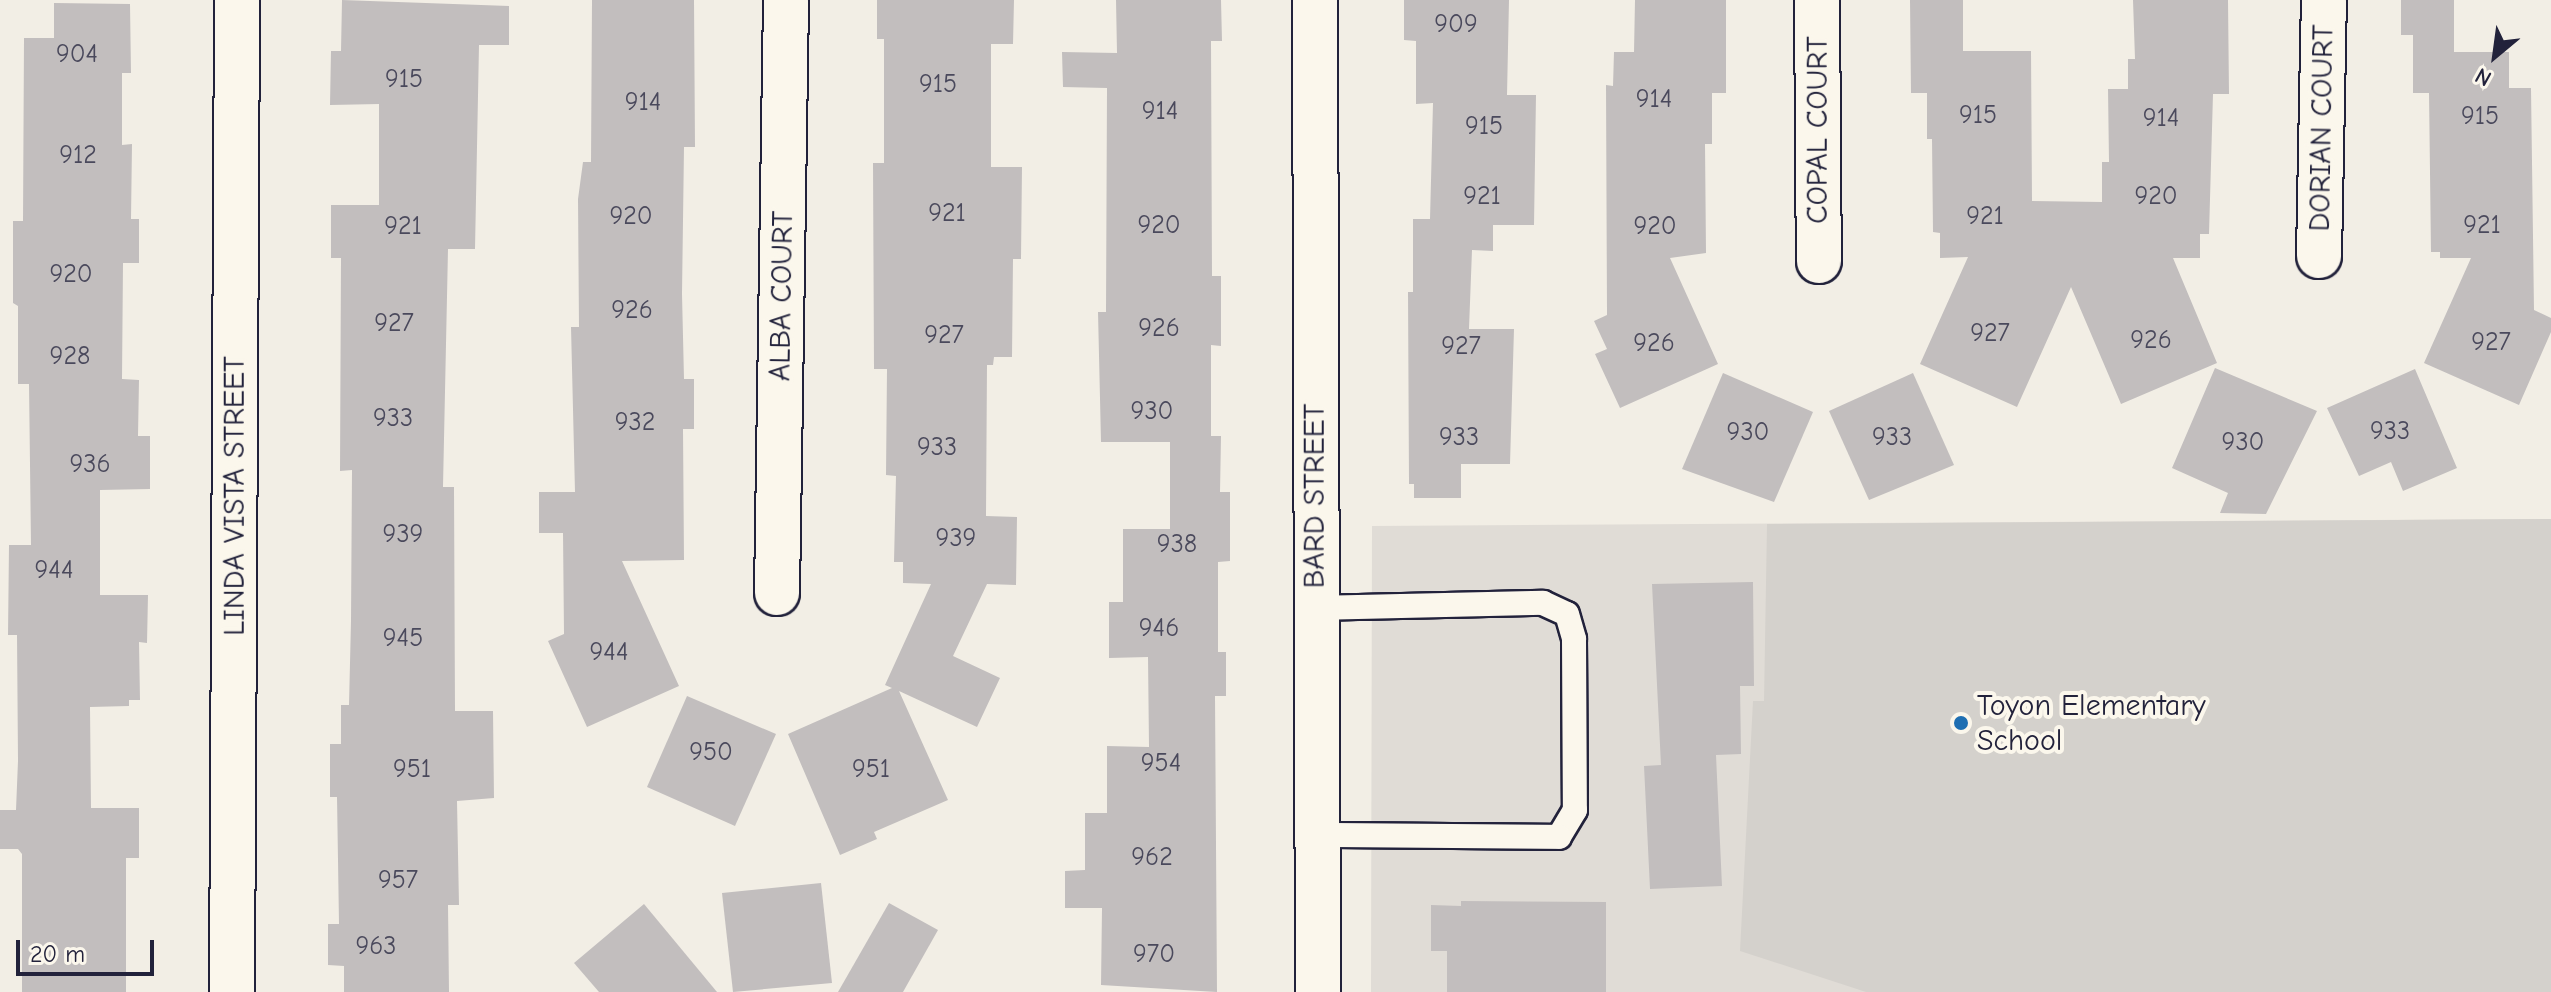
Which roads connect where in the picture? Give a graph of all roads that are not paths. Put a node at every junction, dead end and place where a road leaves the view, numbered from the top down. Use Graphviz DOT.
graph roads {
  1 [pos="237,0"];
  2 [pos="786,0"];
  3 [pos="1315,0"];
  4 [pos="1817,0"];
  5 [pos="2324,0"];
  6 [pos="2319,256"];
  7 [pos="1819,261"];
  8 [pos="777,593"];
  9 [pos="1314,608"];
  10 [pos="1316,835"];
  11 [pos="232,992"];
  12 [pos="1318,992"];
  1 -- 11 [label="street, LINDA VISTA STREET"];
  2 -- 8 [label="street, ALBA COURT"];
  3 -- 9 [label="street, BARD STREET"];
  4 -- 7 [label="street, COPAL COURT"];
  5 -- 6 [label="street, DORIAN COURT"];
  9 -- 10 [label="street, BARD STREET"];
  9 -- 10 [label="lane"];
  10 -- 12 [label="street, BARD STREET"];
}
